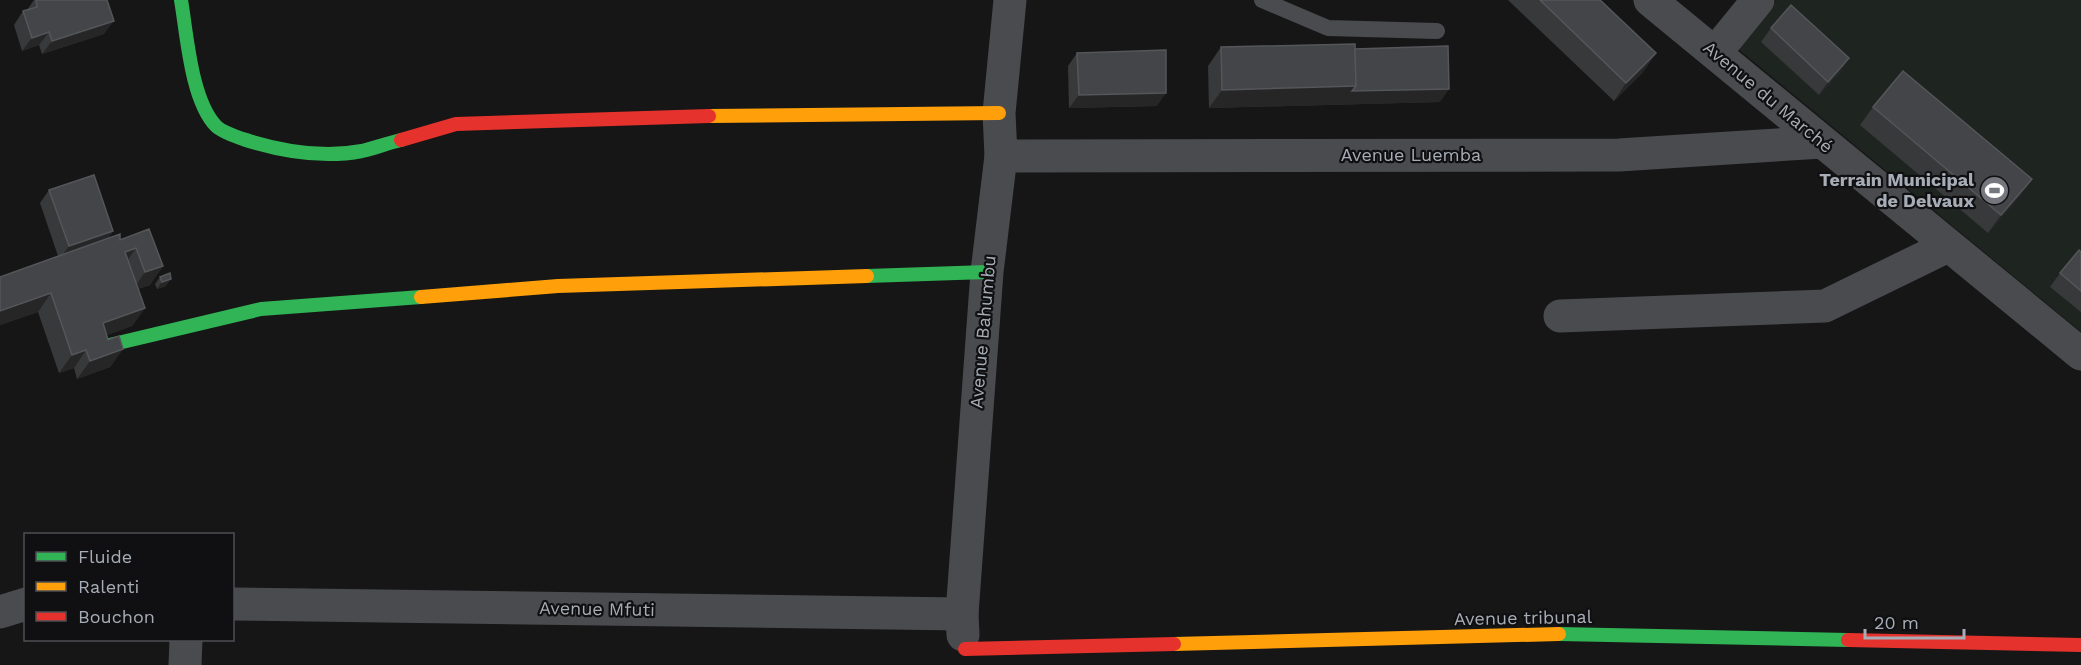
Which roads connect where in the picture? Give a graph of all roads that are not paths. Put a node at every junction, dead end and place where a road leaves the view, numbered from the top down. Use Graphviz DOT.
graph roads {
  1 [pos="181,0"];
  2 [pos="1010,0"];
  3 [pos="1262,0"];
  4 [pos="1650,0"];
  5 [pos="1758,0"];
  6 [pos="1437,32"];
  7 [pos="1715,53"];
  8 [pos="999,113"];
  9 [pos="1822,142"];
  10 [pos="1001,156"];
  11 [pos="1948,246"];
  12 [pos="987,272"];
  13 [pos="1560,316"];
  14 [pos="97,348"];
  15 [pos="2081,354"];
  16 [pos="234,604"];
  17 [pos="24,605"];
  18 [pos="0,612"];
  19 [pos="962,614"];
  20 [pos="186,641"];
  21 [pos="2081,645"];
  22 [pos="965,657"];
  23 [pos="185,665"];
  1 -- 8 [label="street"];
  2 -- 8 [label="street, Avenue Bahumbu"];
  3 -- 6 [label="lane"];
  4 -- 7 [label="street, Avenue du Marché"];
  5 -- 7 [label="street"];
  7 -- 9 [label="street, Avenue du Marché"];
  8 -- 10 [label="street, Avenue Bahumbu"];
  9 -- 10 [label="street, Avenue Luemba"];
  9 -- 11 [label="street, Avenue du Marché"];
  10 -- 12 [label="street, Avenue Bahumbu"];
  11 -- 13 [label="street"];
  11 -- 15 [label="street, Avenue du Marché"];
  12 -- 14 [label="street"];
  12 -- 19 [label="street, Avenue Bahumbu"];
  16 -- 19 [label="street, Avenue Mfuti"];
  17 -- 18 [label="street"];
  19 -- 22 [label="street, Avenue Bahumbu"];
  20 -- 23 [label="street"];
  21 -- 22 [label="street, Avenue tribunal"];
}
